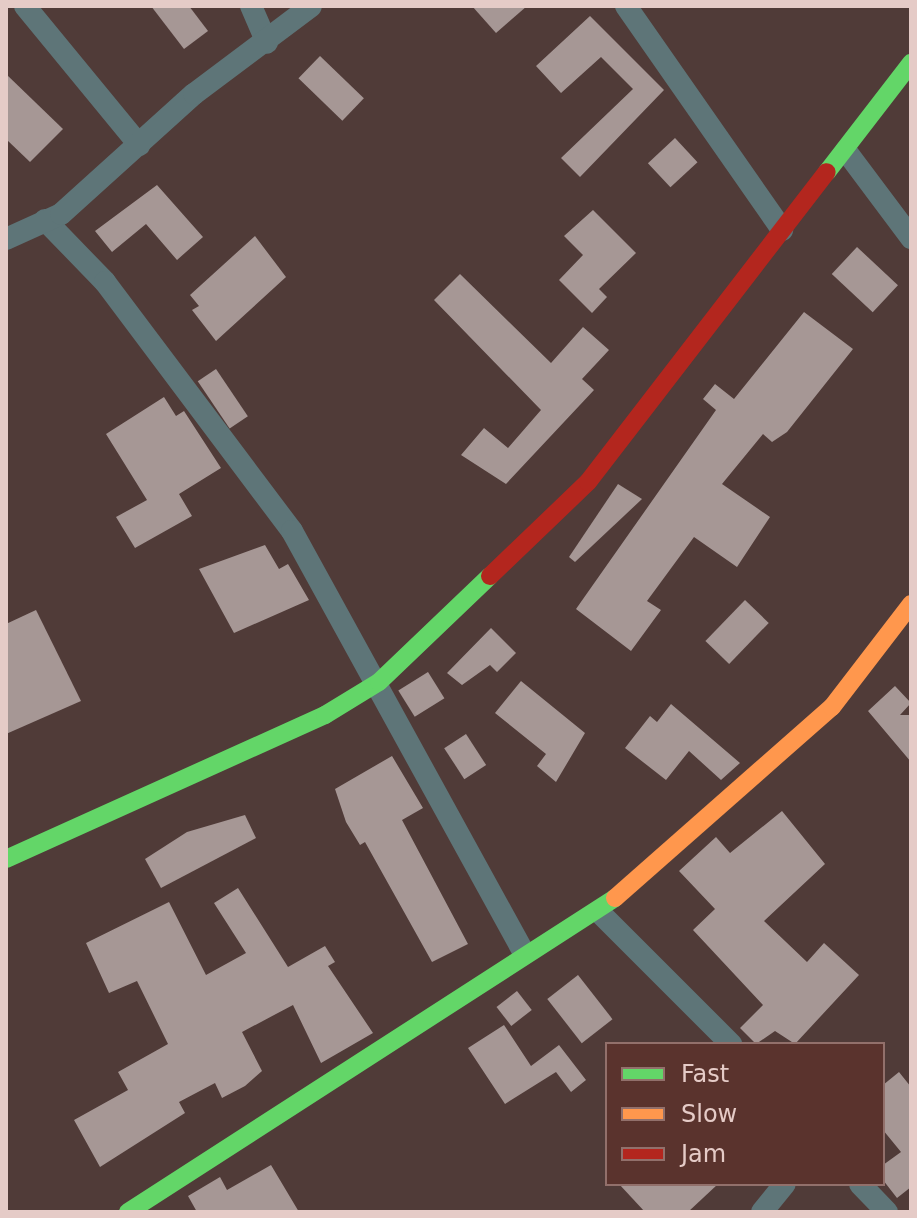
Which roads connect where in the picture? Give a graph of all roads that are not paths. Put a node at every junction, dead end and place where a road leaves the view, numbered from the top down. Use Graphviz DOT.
graph roads {
  1 [pos="25,6"];
  2 [pos="251,6"];
  3 [pos="311,6"];
  4 [pos="626,6"];
  5 [pos="267,43"];
  6 [pos="911,63"];
  7 [pos="139,145"];
  8 [pos="846,151"];
  9 [pos="45,220"];
  10 [pos="782,230"];
  11 [pos="911,238"];
  12 [pos="6,239"];
  13 [pos="911,604"];
  14 [pos="379,682"];
  15 [pos="6,859"];
  16 [pos="599,912"];
  17 [pos="524,953"];
  18 [pos="729,1042"];
  19 [pos="783,1186"];
  20 [pos="862,1186"];
  21 [pos="128,1212"];
  22 [pos="762,1212"];
  23 [pos="887,1212"];
  1 -- 7 [label="street"];
  2 -- 5 [label="street"];
  3 -- 5 [label="street"];
  4 -- 10 [label="street"];
  5 -- 7 [label="street"];
  6 -- 8 [label="main road"];
  7 -- 9 [label="street"];
  8 -- 10 [label="main road"];
  8 -- 11 [label="street"];
  9 -- 12 [label="street"];
  9 -- 14 [label="street"];
  10 -- 14 [label="main road"];
  13 -- 16 [label="main road"];
  14 -- 15 [label="main road"];
  14 -- 17 [label="street"];
  16 -- 17 [label="main road"];
  16 -- 18 [label="street"];
  17 -- 21 [label="main road"];
  19 -- 22 [label="street"];
  20 -- 23 [label="street"];
}
